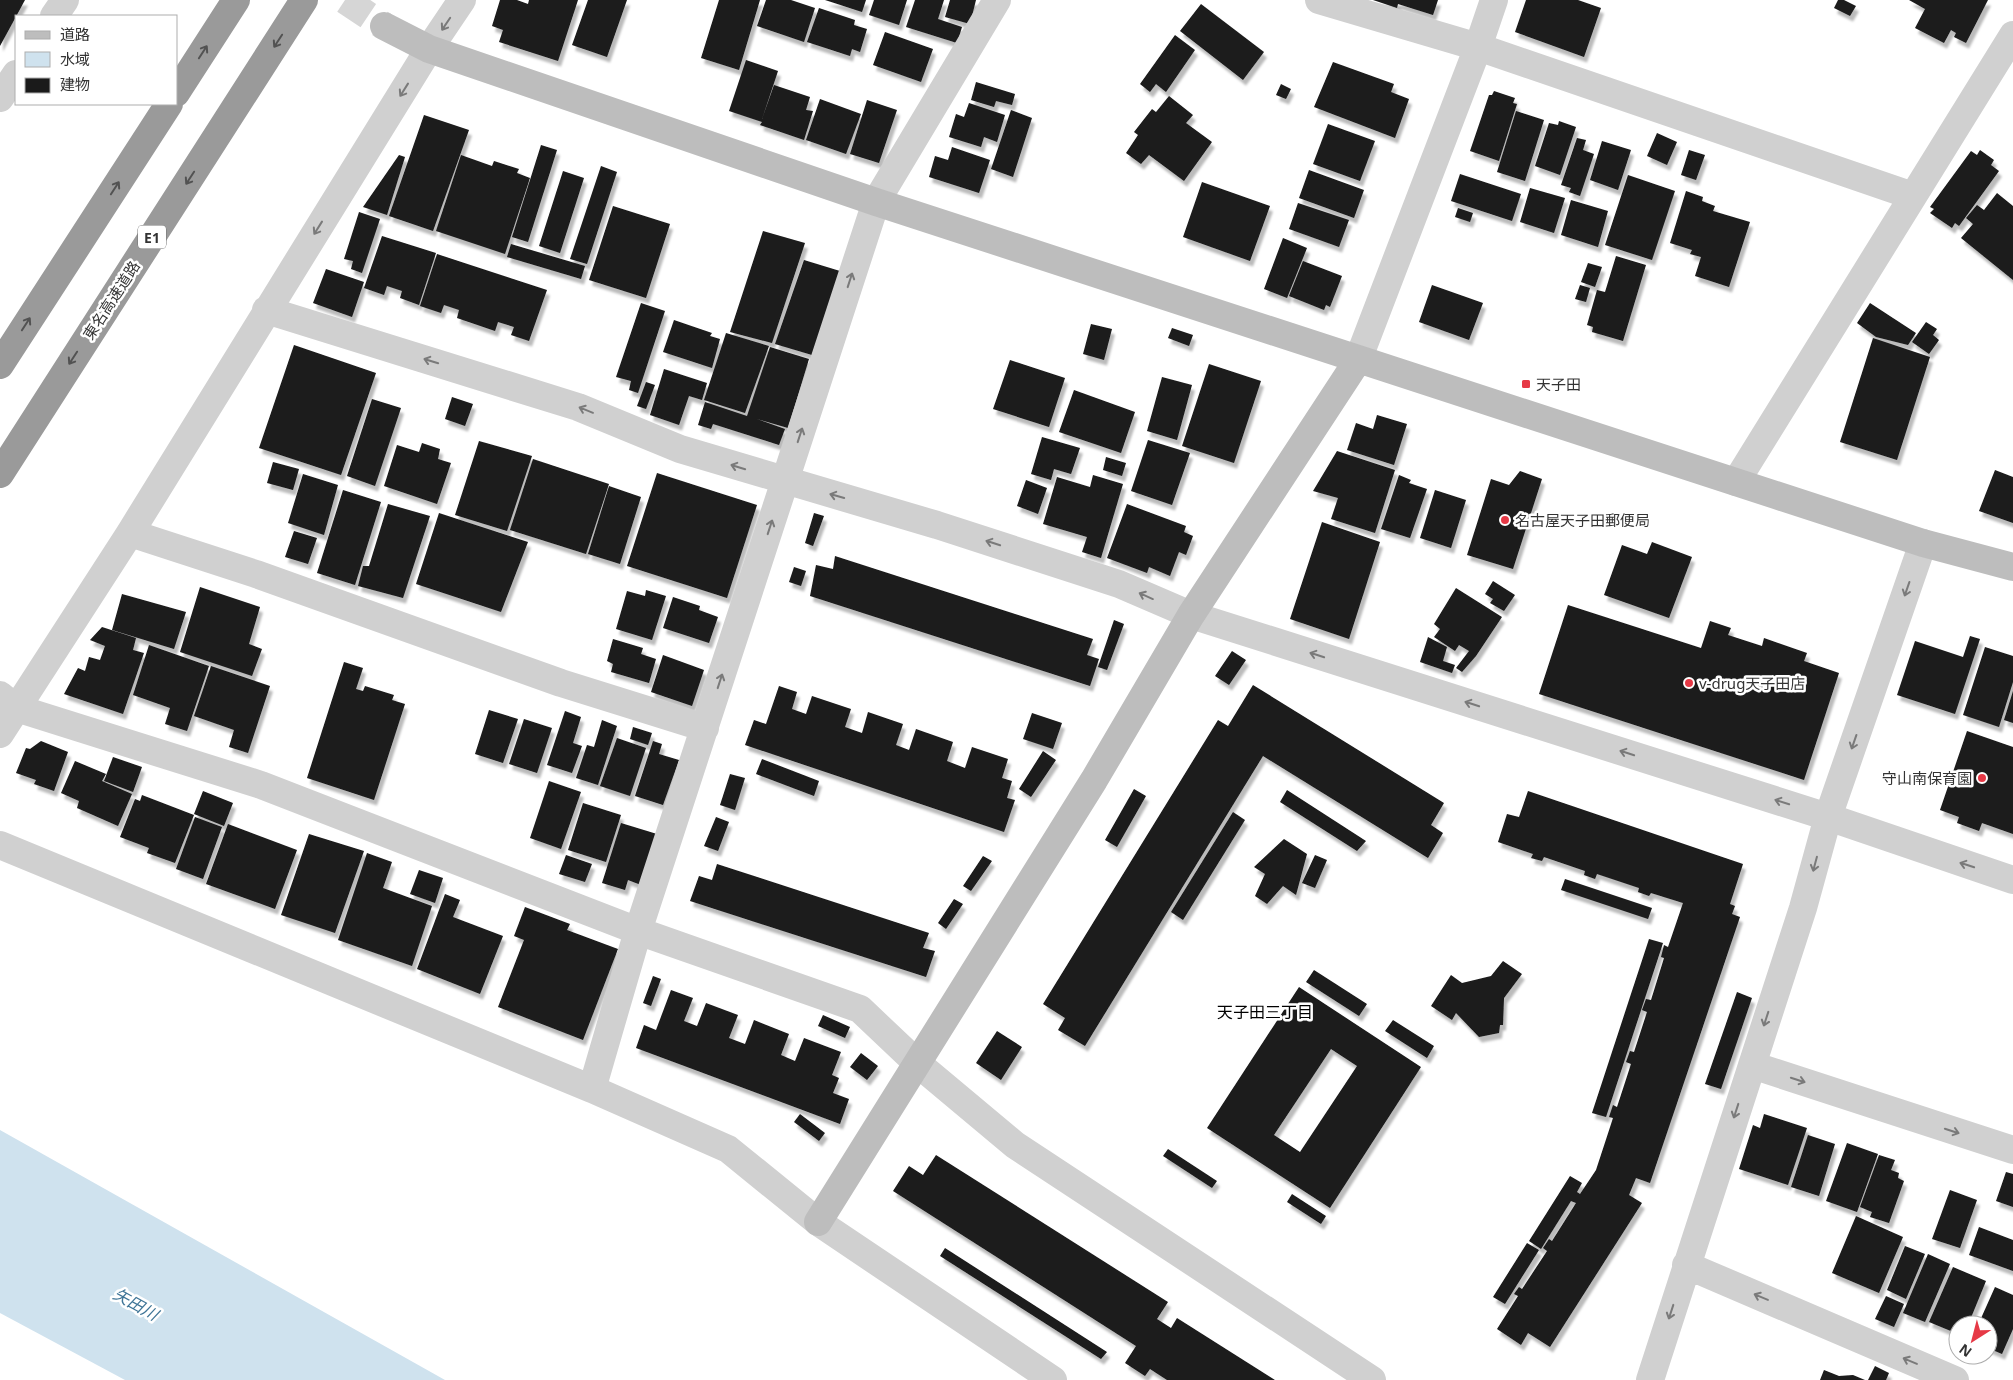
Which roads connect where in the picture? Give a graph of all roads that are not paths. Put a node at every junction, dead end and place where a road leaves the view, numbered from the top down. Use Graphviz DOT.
graph roads {
  1 [pos="65,0"];
  2 [pos="236,0"];
  3 [pos="304,0"];
  4 [pos="462,0"];
  5 [pos="997,0"];
  6 [pos="1319,0"];
  7 [pos="1494,0"];
  8 [pos="55,15"];
  9 [pos="384,26"];
  10 [pos="2013,35"];
  11 [pos="1478,47"];
  12 [pos="429,49"];
  13 [pos="15,76"];
  14 [pos="178,90"];
  15 [pos="0,98"];
  16 [pos="168,105"];
  17 [pos="1913,196"];
  18 [pos="876,202"];
  19 [pos="266,310"];
  20 [pos="1358,360"];
  21 [pos="0,365"];
  22 [pos="0,474"];
  23 [pos="785,481"];
  24 [pos="1736,482"];
  25 [pos="130,533"];
  26 [pos="1923,543"];
  27 [pos="2013,567"];
  28 [pos="1191,615"];
  29 [pos="8,701"];
  30 [pos="705,728"];
  31 [pos="0,734"];
  32 [pos="1828,817"];
  33 [pos="0,845"];
  34 [pos="2013,880"];
  35 [pos="638,931"];
  36 [pos="917,1063"];
  37 [pos="1752,1065"];
  38 [pos="592,1089"];
  39 [pos="2013,1150"];
  40 [pos="818,1222"];
  41 [pos="1686,1265"];
  42 [pos="1053,1380"];
  43 [pos="1372,1380"];
  44 [pos="1650,1380"];
  45 [pos="1955,1380"];
  1 -- 8 [label="street"];
  14 -- 2 [label="highway, one-way"];
  3 -- 22 [label="highway, 東名高速道路 / E1, one-way"];
  4 -- 12 [label="street, one-way"];
  5 -- 18 [label="street"];
  6 -- 11 [label="street"];
  7 -- 11 [label="street"];
  9 -- 12 [label="street"];
  10 -- 17 [label="street"];
  11 -- 17 [label="street"];
  11 -- 20 [label="street"];
  12 -- 18 [label="street"];
  12 -- 19 [label="street, one-way"];
  13 -- 15 [label="street"];
  21 -- 16 [label="highway, one-way"];
  17 -- 24 [label="street"];
  18 -- 20 [label="street"];
  23 -- 18 [label="street, one-way"];
  23 -- 19 [label="street, one-way"];
  19 -- 25 [label="street"];
  20 -- 24 [label="street"];
  20 -- 28 [label="street"];
  28 -- 23 [label="street, one-way"];
  30 -- 23 [label="street, one-way"];
  24 -- 26 [label="street"];
  25 -- 29 [label="street"];
  25 -- 30 [label="street"];
  26 -- 27 [label="street"];
  26 -- 32 [label="street, one-way"];
  32 -- 28 [label="street, one-way"];
  28 -- 36 [label="street"];
  29 -- 31 [label="street"];
  29 -- 35 [label="street"];
  30 -- 35 [label="street"];
  34 -- 32 [label="street, one-way"];
  32 -- 37 [label="street, one-way"];
  33 -- 38 [label="street"];
  35 -- 36 [label="street"];
  35 -- 38 [label="street"];
  36 -- 40 [label="street"];
  36 -- 43 [label="street"];
  37 -- 39 [label="street, one-way"];
  37 -- 41 [label="street, one-way"];
  38 -- 40 [label="street"];
  40 -- 42 [label="street"];
  41 -- 44 [label="street, one-way"];
  45 -- 41 [label="street, one-way"];
}
